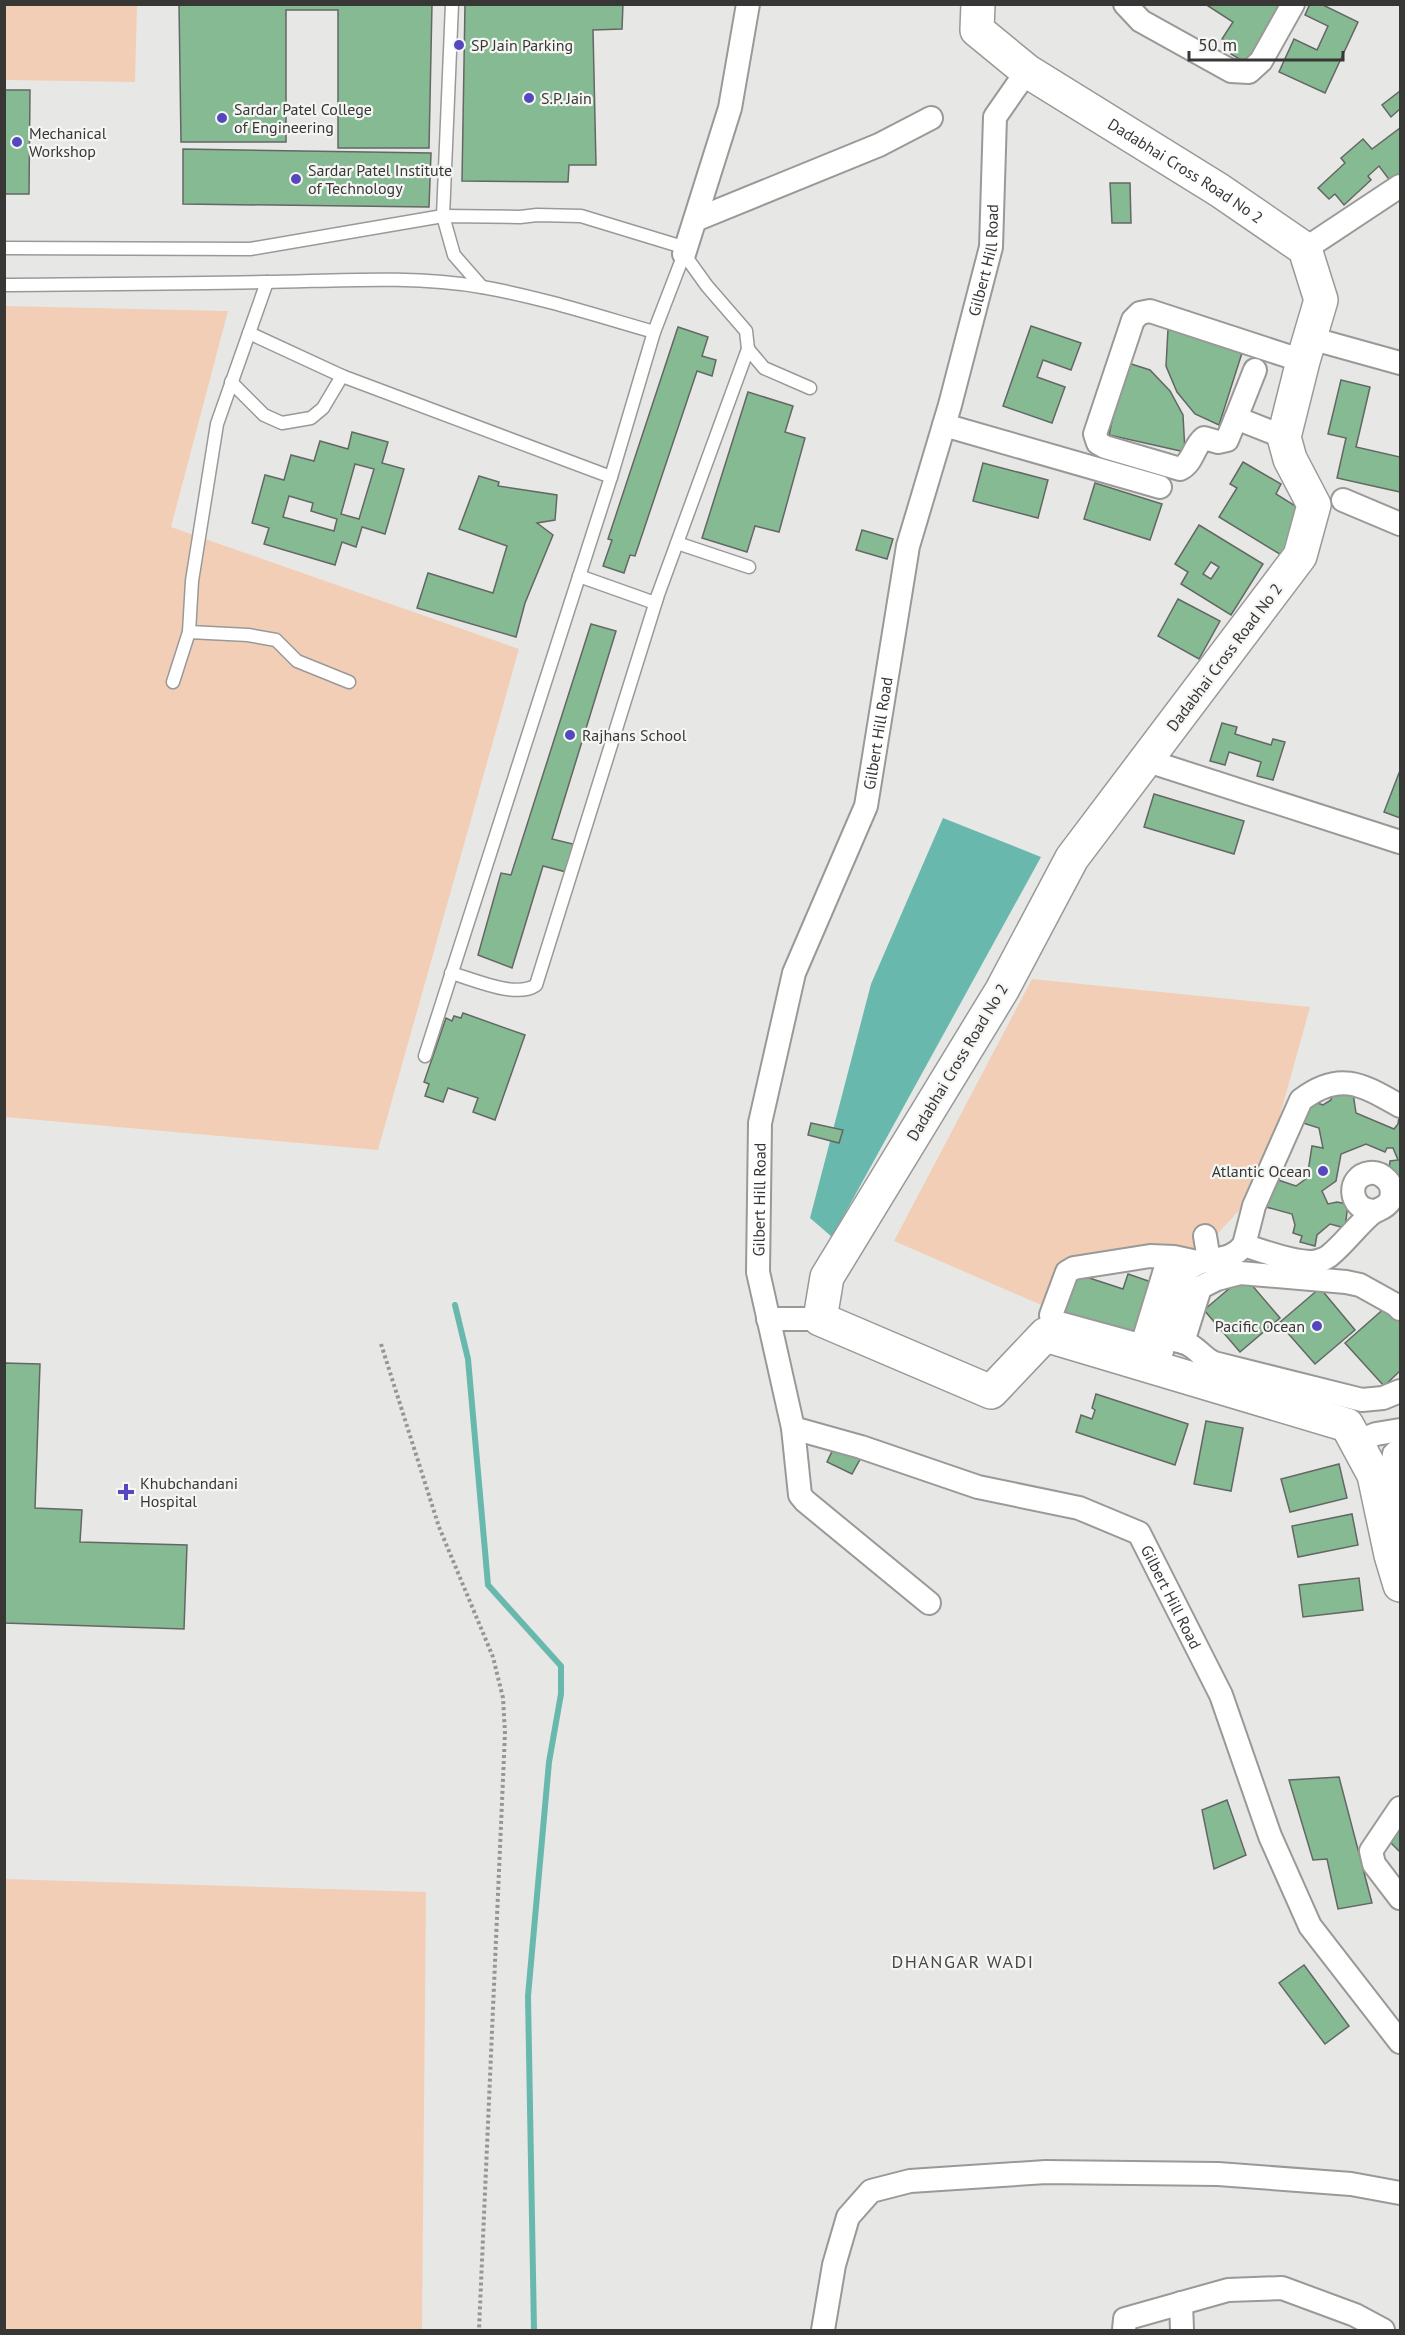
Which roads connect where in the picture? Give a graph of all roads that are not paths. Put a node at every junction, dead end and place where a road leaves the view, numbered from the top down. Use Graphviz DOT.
graph roads {
  1 [pos="452,4"];
  2 [pos="748,4"];
  3 [pos="978,4"];
  4 [pos="1125,4"];
  5 [pos="1293,4"];
  6 [pos="1027,71"];
  7 [pos="931,118"];
  8 [pos="1401,186"];
  9 [pos="443,216"];
  10 [pos="695,220"];
  11 [pos="4,248"];
  12 [pos="1305,249"];
  13 [pos="685,251"];
  14 [pos="267,282"];
  15 [pos="4,285"];
  16 [pos="482,287"];
  17 [pos="654,332"];
  18 [pos="249,333"];
  19 [pos="748,349"];
  20 [pos="1306,350"];
  21 [pos="1401,363"];
  22 [pos="1256,370"];
  23 [pos="342,376"];
  24 [pos="231,382"];
  25 [pos="810,388"];
  26 [pos="1246,416"];
  27 [pos="944,425"];
  28 [pos="1285,433"];
  29 [pos="610,477"];
  30 [pos="1160,487"];
  31 [pos="1343,500"];
  32 [pos="1401,524"];
  33 [pos="677,543"];
  34 [pos="749,567"];
  35 [pos="579,576"];
  36 [pos="657,598"];
  37 [pos="189,632"];
  38 [pos="174,682"];
  39 [pos="349,682"];
  40 [pos="1145,760"];
  41 [pos="1401,842"];
  42 [pos="451,973"];
  43 [pos="425,1056"];
  44 [pos="1401,1106"];
  45 [pos="1387,1208"];
  46 [pos="1205,1236"];
  47 [pos="1244,1245"];
  48 [pos="1169,1257"];
  49 [pos="1203,1261"];
  50 [pos="1200,1288"];
  51 [pos="1179,1298"];
  52 [pos="1401,1309"];
  53 [pos="768,1319"];
  54 [pos="820,1319"];
  55 [pos="1161,1341"];
  56 [pos="1401,1390"];
  57 [pos="793,1428"];
  58 [pos="1401,1430"];
  59 [pos="1356,1442"];
  60 [pos="1401,1449"];
  61 [pos="1396,1533"];
  62 [pos="1401,1585"];
  63 [pos="929,1603"];
  64 [pos="1401,1808"];
  65 [pos="1401,1898"];
  66 [pos="1401,2042"];
  67 [pos="1401,2193"];
  68 [pos="1180,2303"];
  69 [pos="823,2331"];
  70 [pos="1124,2331"];
  71 [pos="1182,2331"];
  72 [pos="1383,2331"];
  1 -- 9 [label="lane"];
  2 -- 10 [label="street"];
  3 -- 6 [label="street, Dadabhai Cross Road No 2"];
  4 -- 5 [label="street"];
  6 -- 12 [label="street, Dadabhai Cross Road No 2"];
  6 -- 27 [label="street, Gilbert Hill Road"];
  7 -- 10 [label="street"];
  8 -- 12 [label="street"];
  9 -- 11 [label="lane"];
  9 -- 13 [label="lane"];
  9 -- 16 [label="lane"];
  10 -- 13 [label="street"];
  12 -- 20 [label="street"];
  13 -- 17 [label="lane"];
  13 -- 19 [label="lane"];
  14 -- 15 [label="lane"];
  14 -- 16 [label="lane"];
  14 -- 18 [label="lane"];
  16 -- 17 [label="lane"];
  17 -- 29 [label="lane"];
  18 -- 23 [label="lane"];
  18 -- 24 [label="lane"];
  19 -- 25 [label="lane"];
  19 -- 33 [label="lane"];
  20 -- 21 [label="street"];
  20 -- 26 [label="street"];
  20 -- 28 [label="street"];
  22 -- 26 [label="street"];
  23 -- 24 [label="lane"];
  23 -- 29 [label="lane"];
  24 -- 37 [label="lane"];
  26 -- 28 [label="street"];
  27 -- 30 [label="street"];
  27 -- 53 [label="street, Gilbert Hill Road"];
  28 -- 40 [label="street, Dadabhai Cross Road No 2"];
  29 -- 35 [label="lane"];
  31 -- 32 [label="street"];
  33 -- 34 [label="lane"];
  33 -- 36 [label="lane"];
  35 -- 36 [label="lane"];
  35 -- 42 [label="lane"];
  36 -- 42 [label="lane"];
  37 -- 38 [label="lane"];
  37 -- 39 [label="lane"];
  40 -- 41 [label="street"];
  40 -- 54 [label="street, Dadabhai Cross Road No 2"];
  42 -- 43 [label="lane"];
  44 -- 47 [label="street"];
  45 -- 47 [label="street"];
  46 -- 49 [label="street"];
  47 -- 49 [label="street"];
  48 -- 49 [label="street"];
  48 -- 55 [label="street"];
  48 -- 55 [label="street"];
  49 -- 51 [label="street"];
  50 -- 51 [label="street"];
  50 -- 52 [label="street"];
  50 -- 55 [label="street"];
  51 -- 55 [label="street"];
  53 -- 54 [label="street"];
  53 -- 57 [label="street, Gilbert Hill Road"];
  54 -- 55 [label="street"];
  55 -- 56 [label="street"];
  55 -- 59 [label="street"];
  57 -- 63 [label="street"];
  57 -- 66 [label="street, Gilbert Hill Road"];
  58 -- 59 [label="street"];
  59 -- 61 [label="street"];
  60 -- 61 [label="street"];
  61 -- 62 [label="street"];
  64 -- 65 [label="street"];
  67 -- 69 [label="street"];
  68 -- 70 [label="street"];
  68 -- 71 [label="street"];
  68 -- 72 [label="street"];
}
